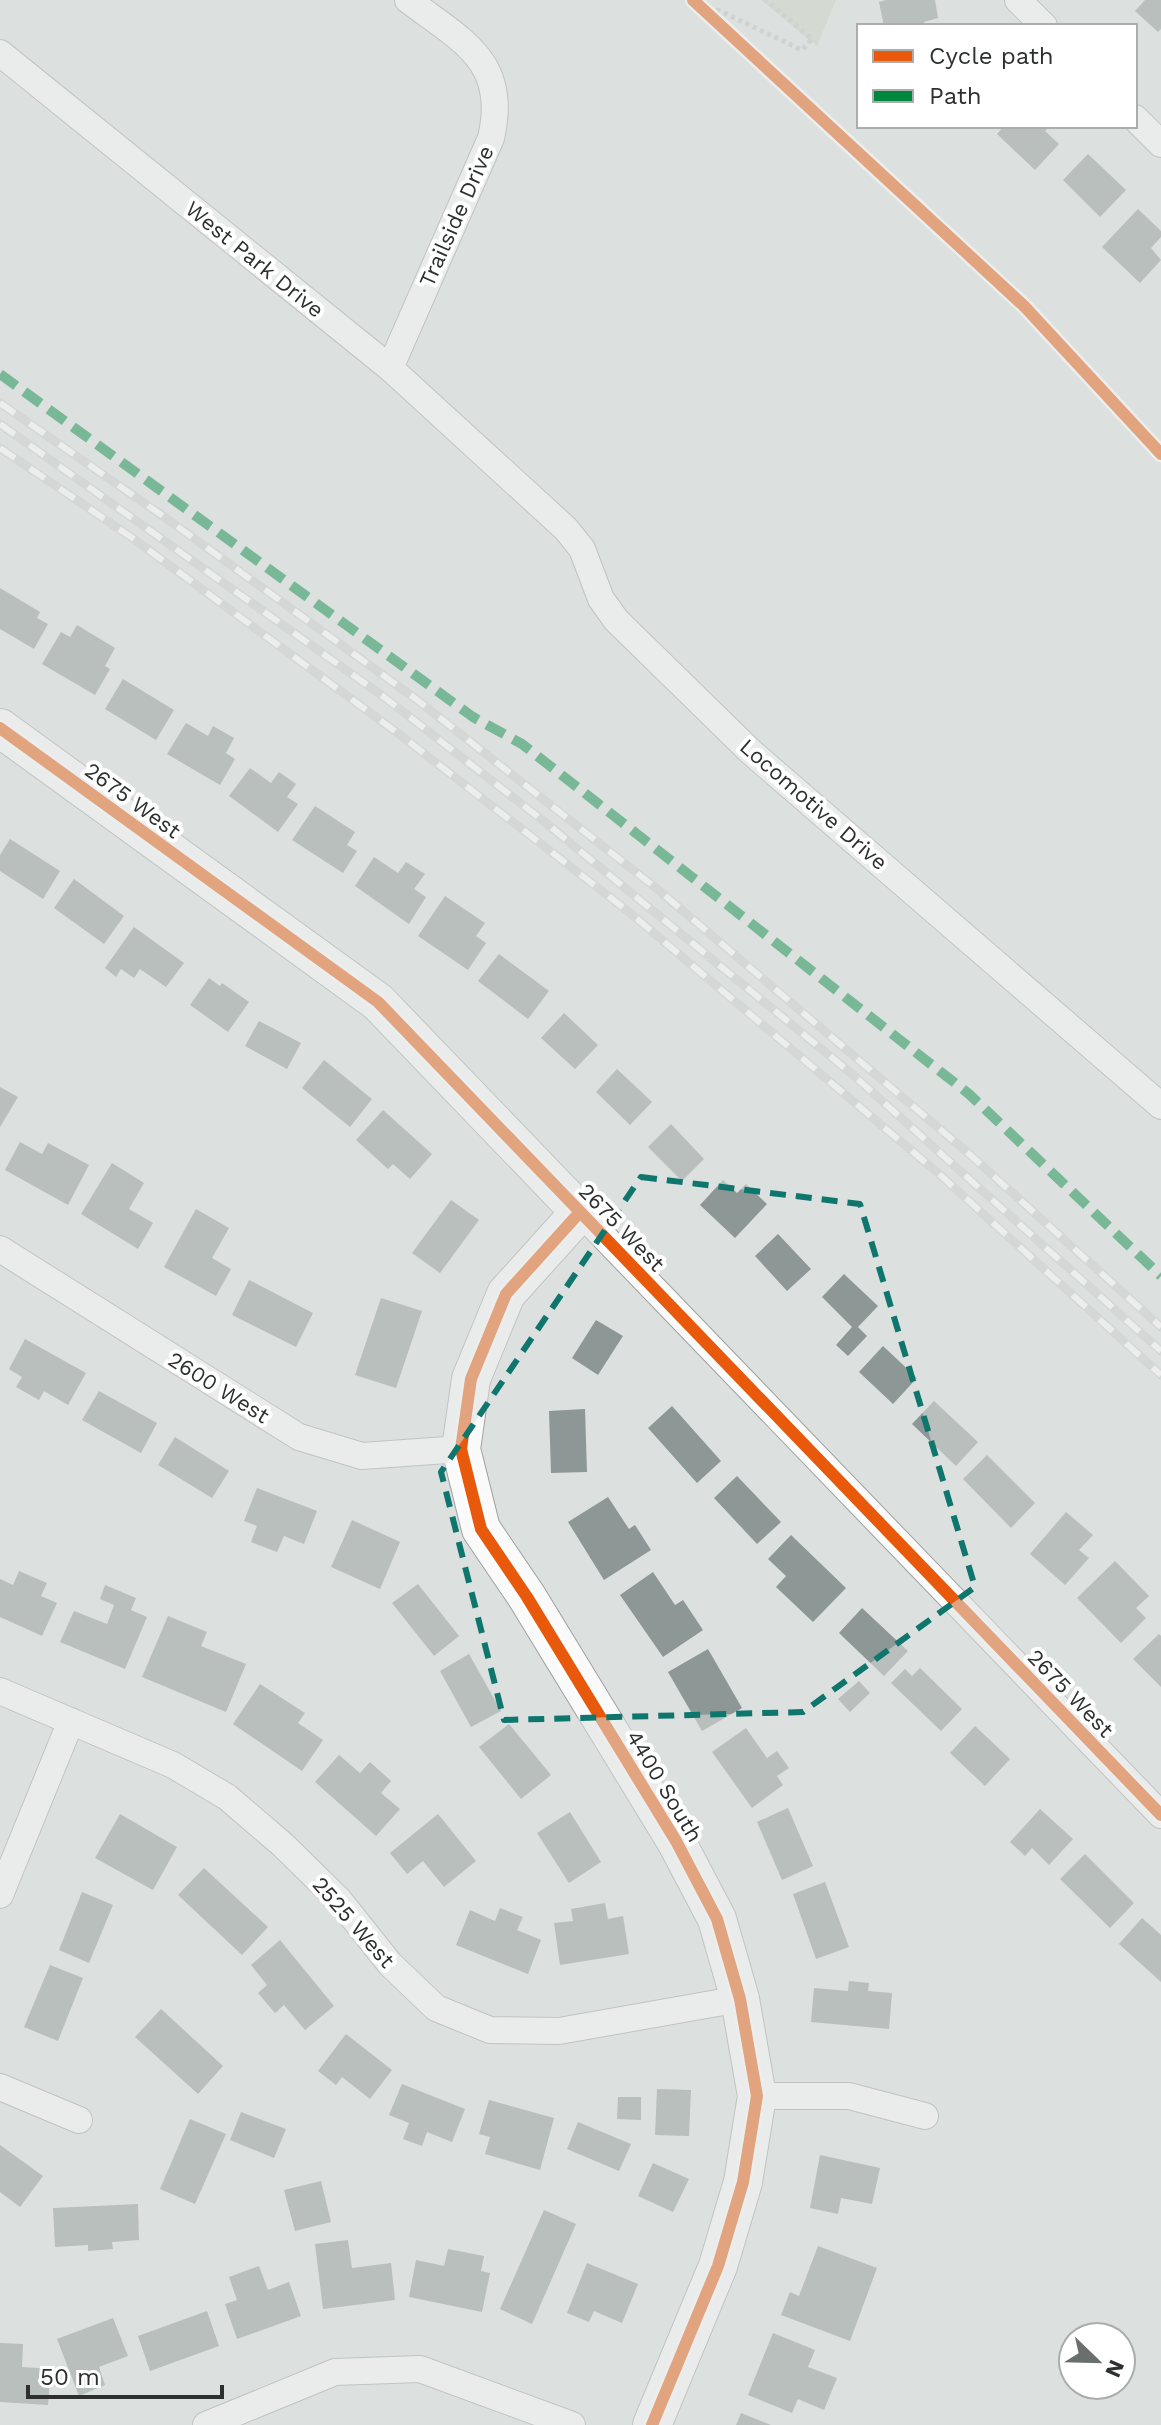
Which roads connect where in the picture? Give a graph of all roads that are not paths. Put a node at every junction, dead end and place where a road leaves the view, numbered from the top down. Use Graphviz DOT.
graph roads {
  1 [pos="408,0"];
  2 [pos="1018,0"];
  3 [pos="1042,24"];
  4 [pos="0,53"];
  5 [pos="1137,120"];
  6 [pos="1161,144"];
  7 [pos="390,368"];
  8 [pos="504,471"];
  9 [pos="0,728"];
  10 [pos="1161,1106"];
  11 [pos="580,1212"];
  12 [pos="0,1249"];
  13 [pos="461,1449"];
  14 [pos="0,1691"];
  15 [pos="71,1721"];
  16 [pos="1161,1815"];
  17 [pos="0,1895"];
  18 [pos="740,1999"];
  19 [pos="0,2087"];
  20 [pos="757,2096"];
  21 [pos="925,2116"];
  22 [pos="79,2120"];
  23 [pos="206,2425"];
  24 [pos="572,2425"];
  25 [pos="652,2425"];
  1 -- 7 [label="street, Trailside Drive"];
  2 -- 3 [label="street"];
  4 -- 7 [label="street, West Park Drive"];
  5 -- 6 [label="street"];
  7 -- 8 [label="street, West Park Drive"];
  8 -- 10 [label="street, Locomotive Drive"];
  9 -- 11 [label="street, 2675 West"];
  11 -- 13 [label="street, 4400 South"];
  11 -- 16 [label="street, 2675 West"];
  12 -- 13 [label="street, 2600 West"];
  13 -- 18 [label="street, 4400 South"];
  14 -- 15 [label="street, 2525 West"];
  15 -- 17 [label="street"];
  15 -- 18 [label="street, 2525 West"];
  18 -- 20 [label="street, 4400 South"];
  19 -- 22 [label="street"];
  20 -- 21 [label="street"];
  20 -- 25 [label="street, 4400 South"];
  23 -- 24 [label="street"];
}
